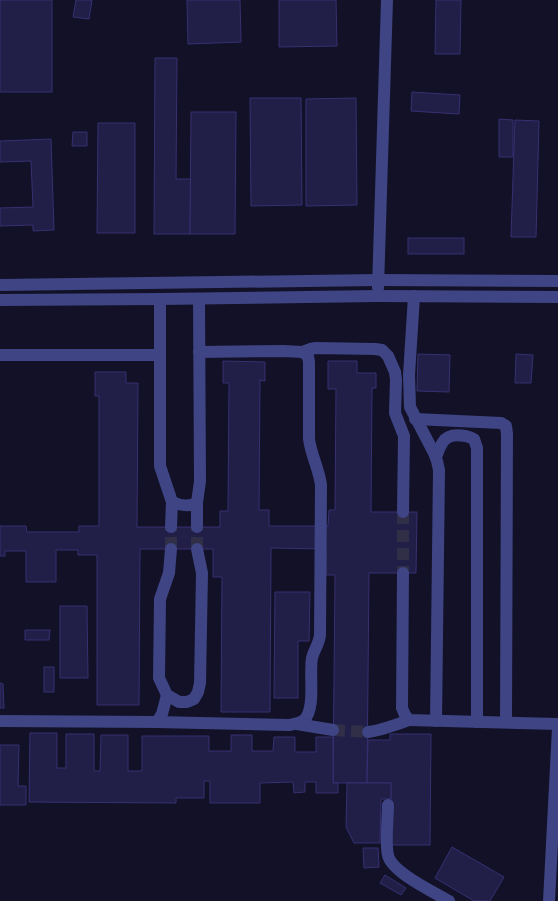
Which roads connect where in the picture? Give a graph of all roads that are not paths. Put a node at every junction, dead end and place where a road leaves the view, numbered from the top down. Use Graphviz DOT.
graph roads {
  1 [pos="387,0"];
  2 [pos="378,280"];
  3 [pos="558,280"];
  4 [pos="0,285"];
  5 [pos="378,296"];
  6 [pos="414,296"];
  7 [pos="558,297"];
  8 [pos="160,299"];
  9 [pos="199,299"];
  10 [pos="0,300"];
  11 [pos="199,352"];
  12 [pos="302,352"];
  13 [pos="160,354"];
  14 [pos="0,356"];
  15 [pos="415,419"];
  16 [pos="436,457"];
  17 [pos="172,502"];
  18 [pos="197,503"];
  19 [pos="403,512"];
  20 [pos="171,527"];
  21 [pos="197,527"];
  22 [pos="171,549"];
  23 [pos="197,549"];
  24 [pos="403,573"];
  25 [pos="167,695"];
  26 [pos="409,720"];
  27 [pos="0,721"];
  28 [pos="436,721"];
  29 [pos="157,722"];
  30 [pos="477,722"];
  31 [pos="506,722"];
  32 [pos="297,724"];
  33 [pos="558,724"];
  34 [pos="558,728"];
  35 [pos="333,730"];
  36 [pos="368,732"];
  37 [pos="388,806"];
  38 [pos="449,901"];
  39 [pos="549,901"];
  1 -- 2 [label="street"];
  2 -- 3 [label="street"];
  2 -- 4 [label="street"];
  2 -- 5 [label="street"];
  5 -- 6 [label="street"];
  5 -- 9 [label="street"];
  6 -- 7 [label="street"];
  6 -- 15 [label="street"];
  8 -- 9 [label="street"];
  8 -- 10 [label="street"];
  8 -- 13 [label="street"];
  9 -- 11 [label="street"];
  11 -- 12 [label="street"];
  11 -- 18 [label="street"];
  12 -- 19 [label="street"];
  12 -- 32 [label="street"];
  13 -- 14 [label="street"];
  13 -- 17 [label="street"];
  15 -- 16 [label="street"];
  15 -- 31 [label="street"];
  16 -- 28 [label="street"];
  16 -- 30 [label="street"];
  17 -- 18 [label="street"];
  17 -- 20 [label="street"];
  18 -- 21 [label="street"];
  22 -- 25 [label="street"];
  23 -- 25 [label="street"];
  24 -- 26 [label="street"];
  25 -- 29 [label="street"];
  26 -- 28 [label="street"];
  26 -- 36 [label="street"];
  27 -- 29 [label="street"];
  28 -- 30 [label="street"];
  29 -- 32 [label="street"];
  30 -- 31 [label="street"];
  31 -- 33 [label="street"];
  32 -- 35 [label="street"];
  34 -- 39 [label="street"];
  37 -- 38 [label="street"];
}
